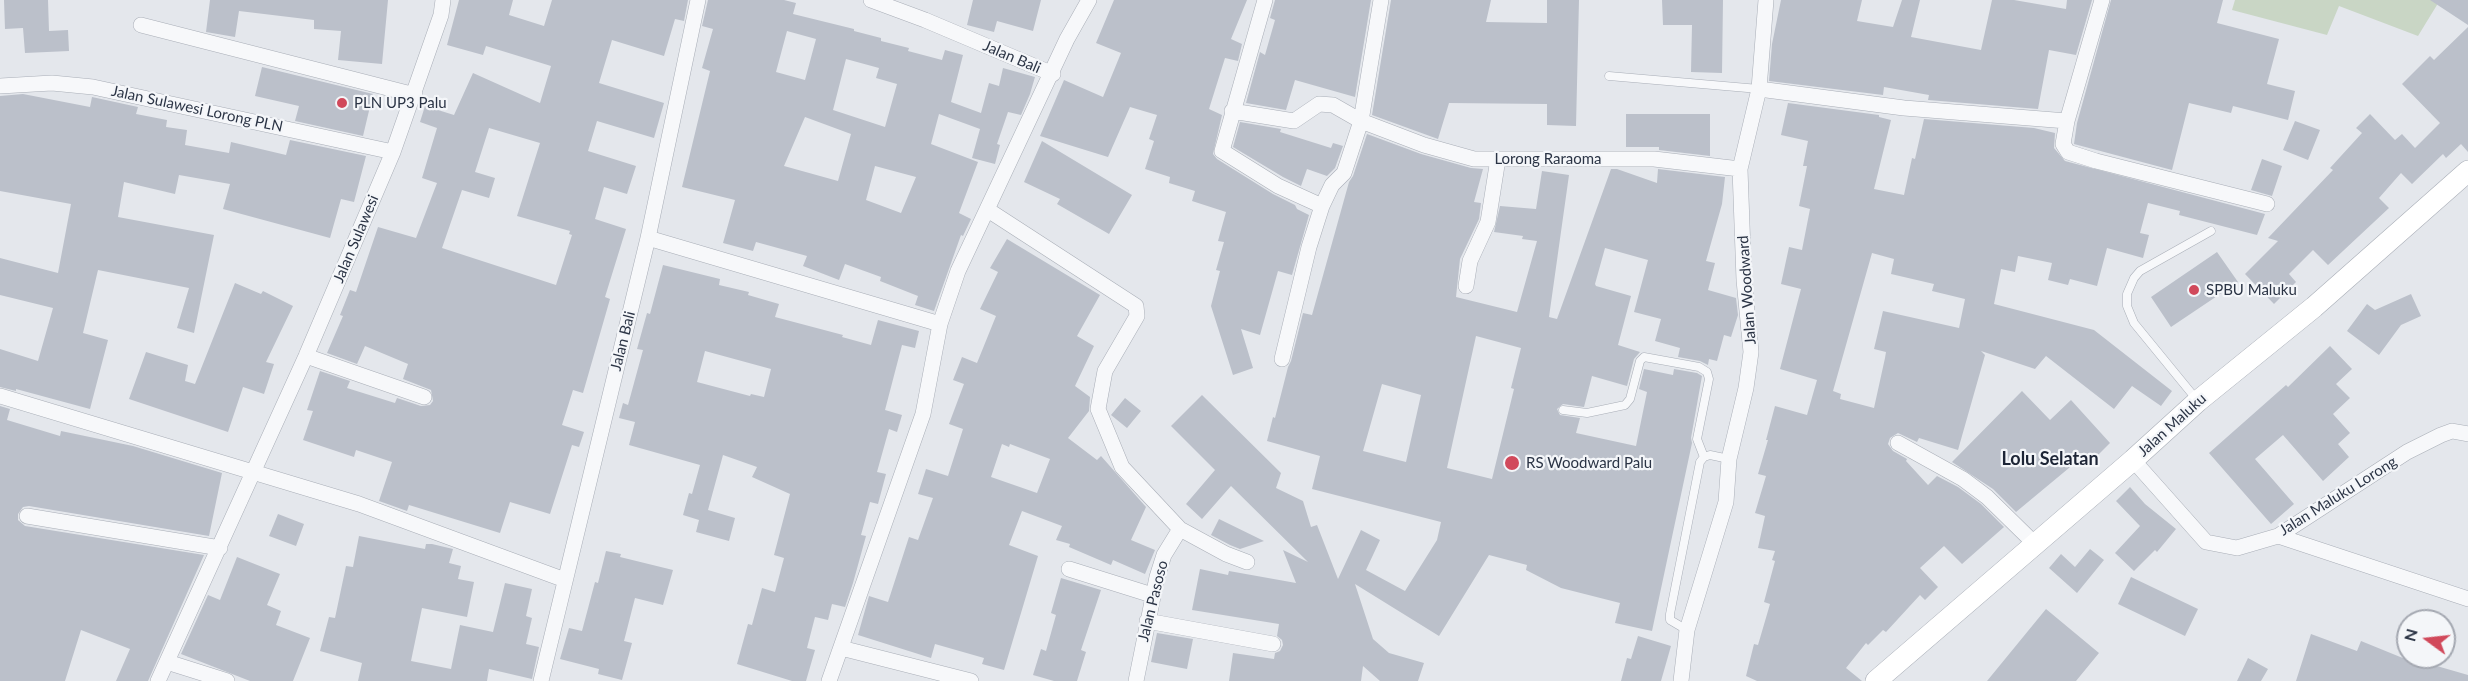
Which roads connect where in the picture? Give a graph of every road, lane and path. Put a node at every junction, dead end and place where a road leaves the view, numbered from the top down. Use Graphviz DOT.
graph roads {
  1 [pos="443,0"];
  2 [pos="698,0"];
  3 [pos="872,0"];
  4 [pos="1089,0"];
  5 [pos="1265,0"];
  6 [pos="1381,0"];
  7 [pos="1766,0"];
  8 [pos="2102,0"];
  9 [pos="141,26"];
  10 [pos="1053,74"];
  11 [pos="1609,76"];
  12 [pos="0,86"];
  13 [pos="1759,89"];
  14 [pos="415,95"];
  15 [pos="1232,111"];
  16 [pos="1361,121"];
  17 [pos="2067,121"];
  18 [pos="393,152"];
  19 [pos="1498,159"];
  20 [pos="1740,169"];
  21 [pos="2468,171"];
  22 [pos="2267,204"];
  23 [pos="1322,206"];
  24 [pos="988,210"];
  25 [pos="2211,231"];
  26 [pos="648,238"];
  27 [pos="1466,285"];
  28 [pos="940,324"];
  29 [pos="306,356"];
  30 [pos="1282,359"];
  31 [pos="0,396"];
  32 [pos="424,397"];
  33 [pos="2198,401"];
  34 [pos="1563,410"];
  35 [pos="2462,433"];
  36 [pos="1898,443"];
  37 [pos="2468,444"];
  38 [pos="1704,457"];
  39 [pos="1730,459"];
  40 [pos="2133,460"];
  41 [pos="254,472"];
  42 [pos="27,516"];
  43 [pos="1179,528"];
  44 [pos="2278,536"];
  45 [pos="2035,544"];
  46 [pos="220,548"];
  47 [pos="1247,562"];
  48 [pos="1069,569"];
  49 [pos="565,580"];
  50 [pos="1152,595"];
  51 [pos="2468,599"];
  52 [pos="1147,621"];
  53 [pos="1687,630"];
  54 [pos="1273,644"];
  55 [pos="841,648"];
  56 [pos="167,662"];
  57 [pos="158,681"];
  58 [pos="227,681"];
  59 [pos="542,681"];
  60 [pos="829,681"];
  61 [pos="971,681"];
  62 [pos="1136,681"];
  63 [pos="1681,681"];
  64 [pos="1876,681"];
  1 -- 14 [label="street, Jalan Sulawesi"];
  2 -- 26 [label="street, Jalan Bali"];
  3 -- 10 [label="street, Jalan Bali"];
  4 -- 10 [label="street, Jalan Bali"];
  5 -- 15 [label="street"];
  6 -- 16 [label="street"];
  7 -- 13 [label="street, Jalan Woodward"];
  8 -- 17 [label="street"];
  9 -- 14 [label="street"];
  10 -- 24 [label="street, Jalan Bali"];
  11 -- 13 [label="lane"];
  12 -- 18 [label="street, Jalan Sulawesi Lorong PLN"];
  13 -- 17 [label="street"];
  13 -- 20 [label="street, Jalan Woodward"];
  14 -- 18 [label="street, Jalan Sulawesi"];
  15 -- 16 [label="street, Lorong Raraoma"];
  15 -- 23 [label="street"];
  16 -- 19 [label="street, Lorong Raraoma"];
  16 -- 23 [label="street"];
  17 -- 22 [label="street"];
  18 -- 29 [label="street, Jalan Sulawesi"];
  19 -- 20 [label="street, Lorong Raraoma"];
  19 -- 27 [label="street"];
  20 -- 39 [label="street, Jalan Woodward"];
  21 -- 33 [label="main road, Jalan Maluku"];
  23 -- 30 [label="street"];
  24 -- 28 [label="street, Jalan Bali"];
  24 -- 43 [label="street"];
  25 -- 33 [label="lane"];
  26 -- 28 [label="street"];
  26 -- 49 [label="street, Jalan Bali"];
  28 -- 55 [label="street, Jalan Bali"];
  29 -- 32 [label="street"];
  29 -- 41 [label="street, Jalan Sulawesi"];
  31 -- 41 [label="street"];
  33 -- 40 [label="main road, Jalan Maluku"];
  34 -- 38 [label="lane"];
  35 -- 37 [label="street"];
  35 -- 44 [label="street, Jalan Maluku Lorong"];
  36 -- 45 [label="street"];
  38 -- 39 [label="lane"];
  38 -- 53 [label="lane"];
  39 -- 53 [label="street, Jalan Woodward"];
  40 -- 44 [label="street, Jalan Maluku Lorong"];
  40 -- 45 [label="main road, Jalan Maluku"];
  41 -- 46 [label="street, Jalan Sulawesi"];
  41 -- 49 [label="street"];
  42 -- 46 [label="street"];
  43 -- 47 [label="street"];
  43 -- 50 [label="street, Jalan Pasoso"];
  44 -- 51 [label="street"];
  45 -- 64 [label="main road, Jalan Maluku"];
  46 -- 56 [label="street, Jalan Sulawesi"];
  48 -- 50 [label="street"];
  49 -- 59 [label="street, Jalan Bali"];
  50 -- 52 [label="street, Jalan Pasoso"];
  52 -- 54 [label="street"];
  52 -- 62 [label="street, Jalan Pasoso"];
  53 -- 63 [label="street, Jalan Woodward"];
  55 -- 60 [label="street, Jalan Bali"];
  55 -- 61 [label="street"];
  56 -- 57 [label="street, Jalan Sulawesi"];
  56 -- 58 [label="street"];
}
